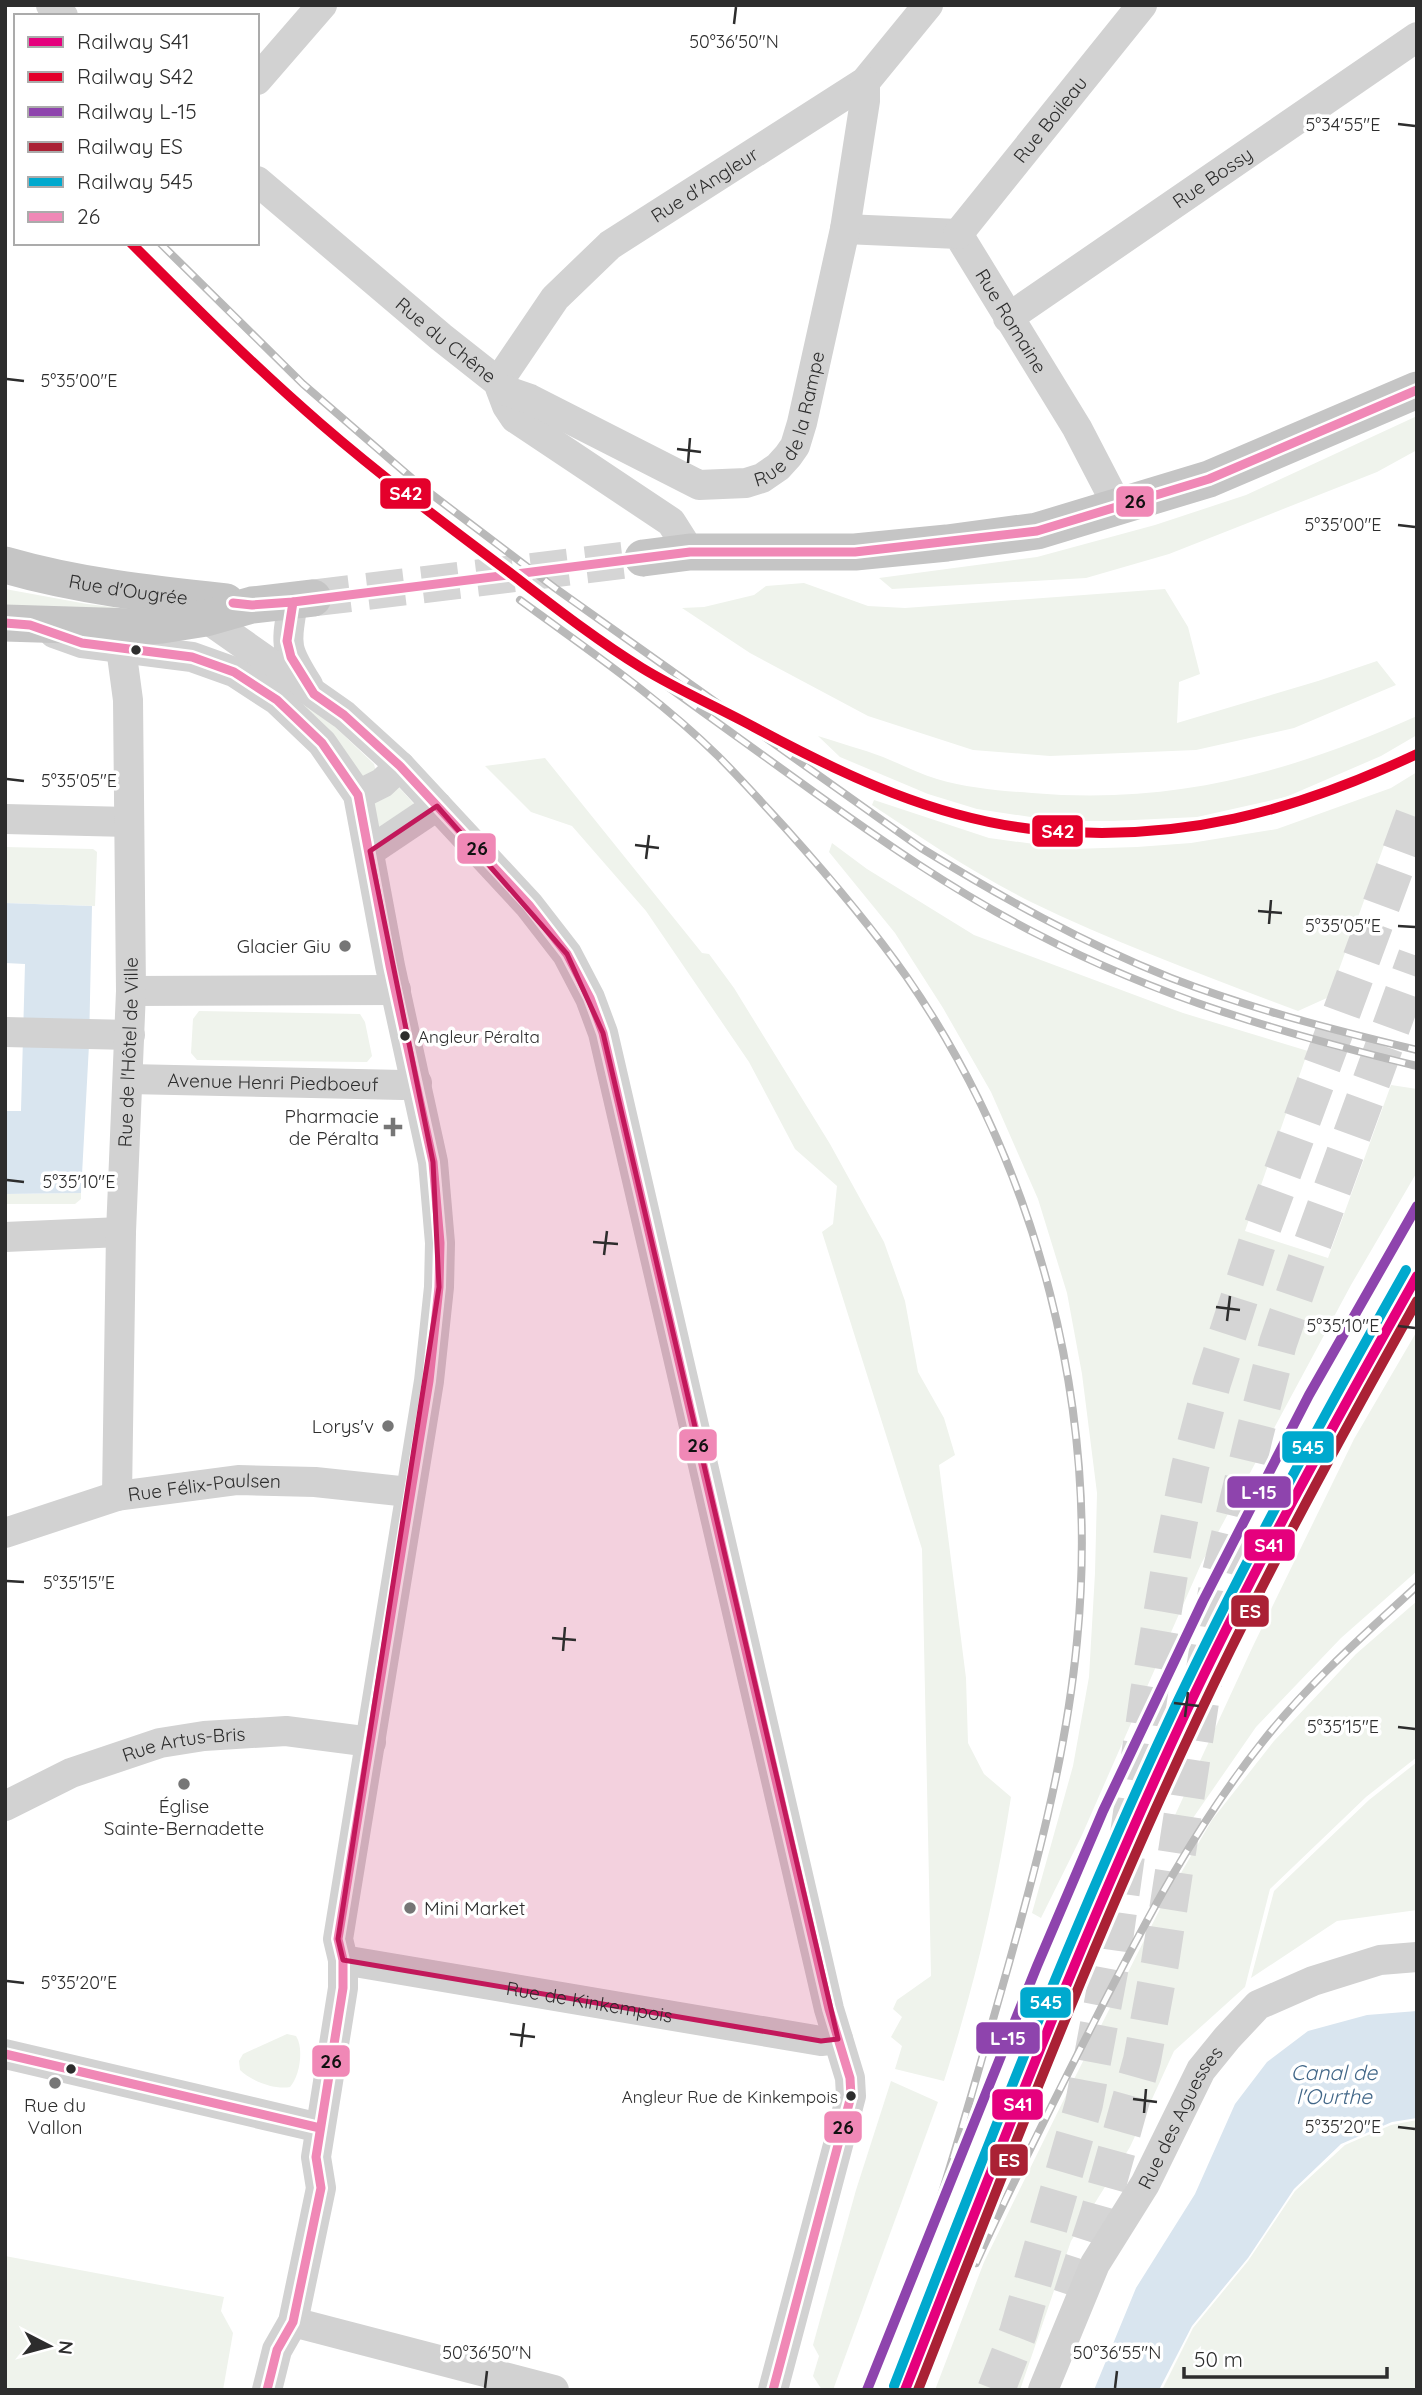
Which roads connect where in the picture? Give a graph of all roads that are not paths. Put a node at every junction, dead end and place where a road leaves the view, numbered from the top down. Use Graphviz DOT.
graph roads {
  1 [pos="322,5"];
  2 [pos="928,5"];
  3 [pos="1142,5"];
  4 [pos="1417,37"];
  5 [pos="259,78"];
  6 [pos="866,82"];
  7 [pos="259,183"];
  8 [pos="845,229"];
  9 [pos="958,234"];
  10 [pos="1008,318"];
  11 [pos="500,386"];
  12 [pos="1417,390"];
  13 [pos="1118,507"];
  14 [pos="690,552"];
  15 [pos="643,558"];
  16 [pos="5,565"];
  17 [pos="158,594"];
  18 [pos="303,600"];
  19 [pos="252,605"];
  20 [pos="206,618"];
  21 [pos="18,624"];
  22 [pos="121,648"];
  23 [pos="314,694"];
  24 [pos="400,766"];
  25 [pos="358,795"];
  26 [pos="437,806"];
  27 [pos="5,819"];
  28 [pos="129,822"];
  29 [pos="370,852"];
  30 [pos="396,990"];
  31 [pos="131,991"];
  32 [pos="14,1032"];
  33 [pos="130,1035"];
  34 [pos="128,1079"];
  35 [pos="417,1083"];
  36 [pos="121,1232"];
  37 [pos="5,1237"];
  38 [pos="410,1492"];
  39 [pos="117,1496"];
  40 [pos="5,1533"];
  41 [pos="371,1742"];
  42 [pos="5,1806"];
  43 [pos="1417,1957"];
  44 [pos="343,1961"];
  45 [pos="838,2039"];
  46 [pos="5,2054"];
  47 [pos="320,2128"];
  48 [pos="293,2322"];
  49 [pos="267,2390"];
  50 [pos="554,2390"];
  51 [pos="774,2390"];
  52 [pos="1042,2390"];
  1 -- 5 [label="street"];
  2 -- 6 [label="street, Rue d'Angleur"];
  3 -- 9 [label="street, Rue Boileau"];
  4 -- 10 [label="street, Rue Bossy"];
  6 -- 8 [label="street, Rue de la Rampe"];
  6 -- 11 [label="street, Rue d'Angleur"];
  7 -- 11 [label="street, Rue du Chêne"];
  8 -- 9 [label="street"];
  8 -- 11 [label="street, Rue de la Rampe"];
  9 -- 10 [label="street, Rue Romaine"];
  10 -- 13 [label="street, Rue Romaine"];
  11 -- 14 [label="street, Rue du Chêne"];
  12 -- 13 [label="main road"];
  13 -- 14 [label="main road"];
  14 -- 15 [label="main road"];
  16 -- 17 [label="main road, Rue d'Ougrée"];
  17 -- 19 [label="main road, Rue d'Ougrée"];
  17 -- 20 [label="street"];
  18 -- 19 [label="main road, Rue d'Ougrée"];
  18 -- 23 [label="street"];
  19 -- 20 [label="main road, Rue d'Ougrée"];
  20 -- 21 [label="main road, Rue d'Ougrée"];
  20 -- 23 [label="street"];
  21 -- 22 [label="street"];
  22 -- 25 [label="street"];
  22 -- 28 [label="street, Rue de l'Hôtel de Ville"];
  23 -- 24 [label="street"];
  24 -- 25 [label="street"];
  24 -- 26 [label="street"];
  25 -- 29 [label="street"];
  26 -- 29 [label="street"];
  26 -- 45 [label="street"];
  27 -- 28 [label="street"];
  28 -- 31 [label="street, Rue de l'Hôtel de Ville"];
  29 -- 30 [label="street"];
  30 -- 31 [label="street"];
  30 -- 35 [label="street"];
  31 -- 33 [label="street, Rue de l'Hôtel de Ville"];
  32 -- 33 [label="street"];
  33 -- 34 [label="street, Rue de l'Hôtel de Ville"];
  34 -- 35 [label="street, Avenue Henri Piedboeuf"];
  34 -- 36 [label="street, Rue de l'Hôtel de Ville"];
  35 -- 38 [label="street"];
  36 -- 37 [label="street"];
  36 -- 39 [label="street, Rue de l'Hôtel de Ville"];
  38 -- 39 [label="street, Rue Félix-Paulsen"];
  38 -- 41 [label="street"];
  39 -- 40 [label="street, Rue Félix-Paulsen"];
  41 -- 42 [label="street, Rue Artus-Bris"];
  41 -- 44 [label="street"];
  43 -- 52 [label="street, Rue des Aguesses"];
  44 -- 45 [label="street, Rue de Kinkempois"];
  44 -- 47 [label="street"];
  45 -- 51 [label="street"];
  46 -- 47 [label="street"];
  47 -- 48 [label="street"];
  48 -- 49 [label="street"];
  48 -- 50 [label="street"];
}
